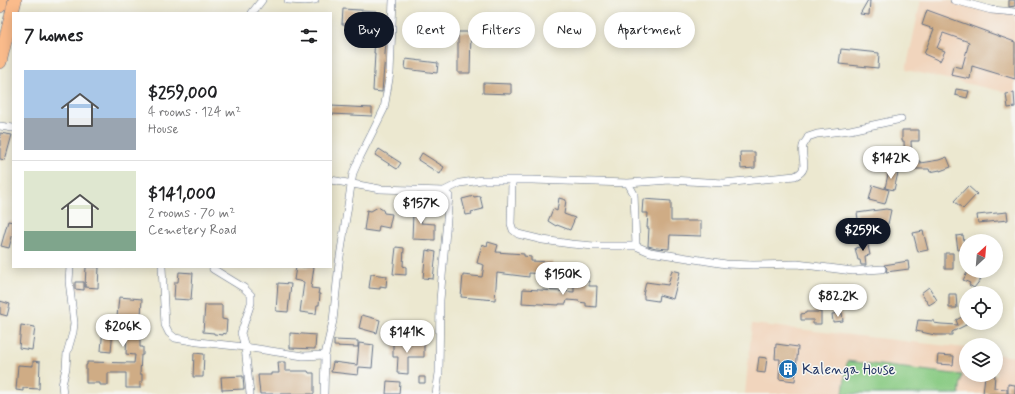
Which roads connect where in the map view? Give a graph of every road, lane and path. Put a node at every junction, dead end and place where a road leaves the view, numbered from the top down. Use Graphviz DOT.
graph roads {
  1 [pos="2,0"];
  2 [pos="15,0"];
  3 [pos="262,0"];
  4 [pos="288,0"];
  5 [pos="315,0"];
  6 [pos="393,0"];
  7 [pos="954,0"];
  8 [pos="0,6"];
  9 [pos="12,12"];
  10 [pos="12,12"];
  11 [pos="253,12"];
  12 [pos="1015,12"];
  13 [pos="0,62"];
  14 [pos="901,119"];
  15 [pos="0,126"];
  16 [pos="12,128"];
  17 [pos="332,180"];
  18 [pos="512,181"];
  19 [pos="351,183"];
  20 [pos="628,183"];
  21 [pos="444,191"];
  22 [pos="636,246"];
  23 [pos="70,268"];
  24 [pos="162,268"];
  25 [pos="213,269"];
  26 [pos="882,269"];
  27 [pos="245,347"];
  28 [pos="325,355"];
  29 [pos="63,394"];
  30 [pos="250,394"];
  31 [pos="324,394"];
  32 [pos="436,394"];
  1 -- 8 [label="highway"];
  2 -- 10 [label="highway"];
  3 -- 11 [label="street"];
  4 -- 5 [label="street"];
  6 -- 19 [label="street"];
  7 -- 12 [label="street"];
  9 -- 13 [label="highway"];
  14 -- 20 [label="street"];
  15 -- 16 [label="street"];
  17 -- 19 [label="street"];
  18 -- 20 [label="street"];
  18 -- 21 [label="street"];
  18 -- 22 [label="street"];
  19 -- 21 [label="street"];
  19 -- 28 [label="street"];
  20 -- 22 [label="street"];
  21 -- 32 [label="street"];
  22 -- 26 [label="street"];
  23 -- 29 [label="street"];
  24 -- 27 [label="street"];
  25 -- 27 [label="street"];
  27 -- 28 [label="street"];
  27 -- 30 [label="street"];
  28 -- 31 [label="street"];
}
